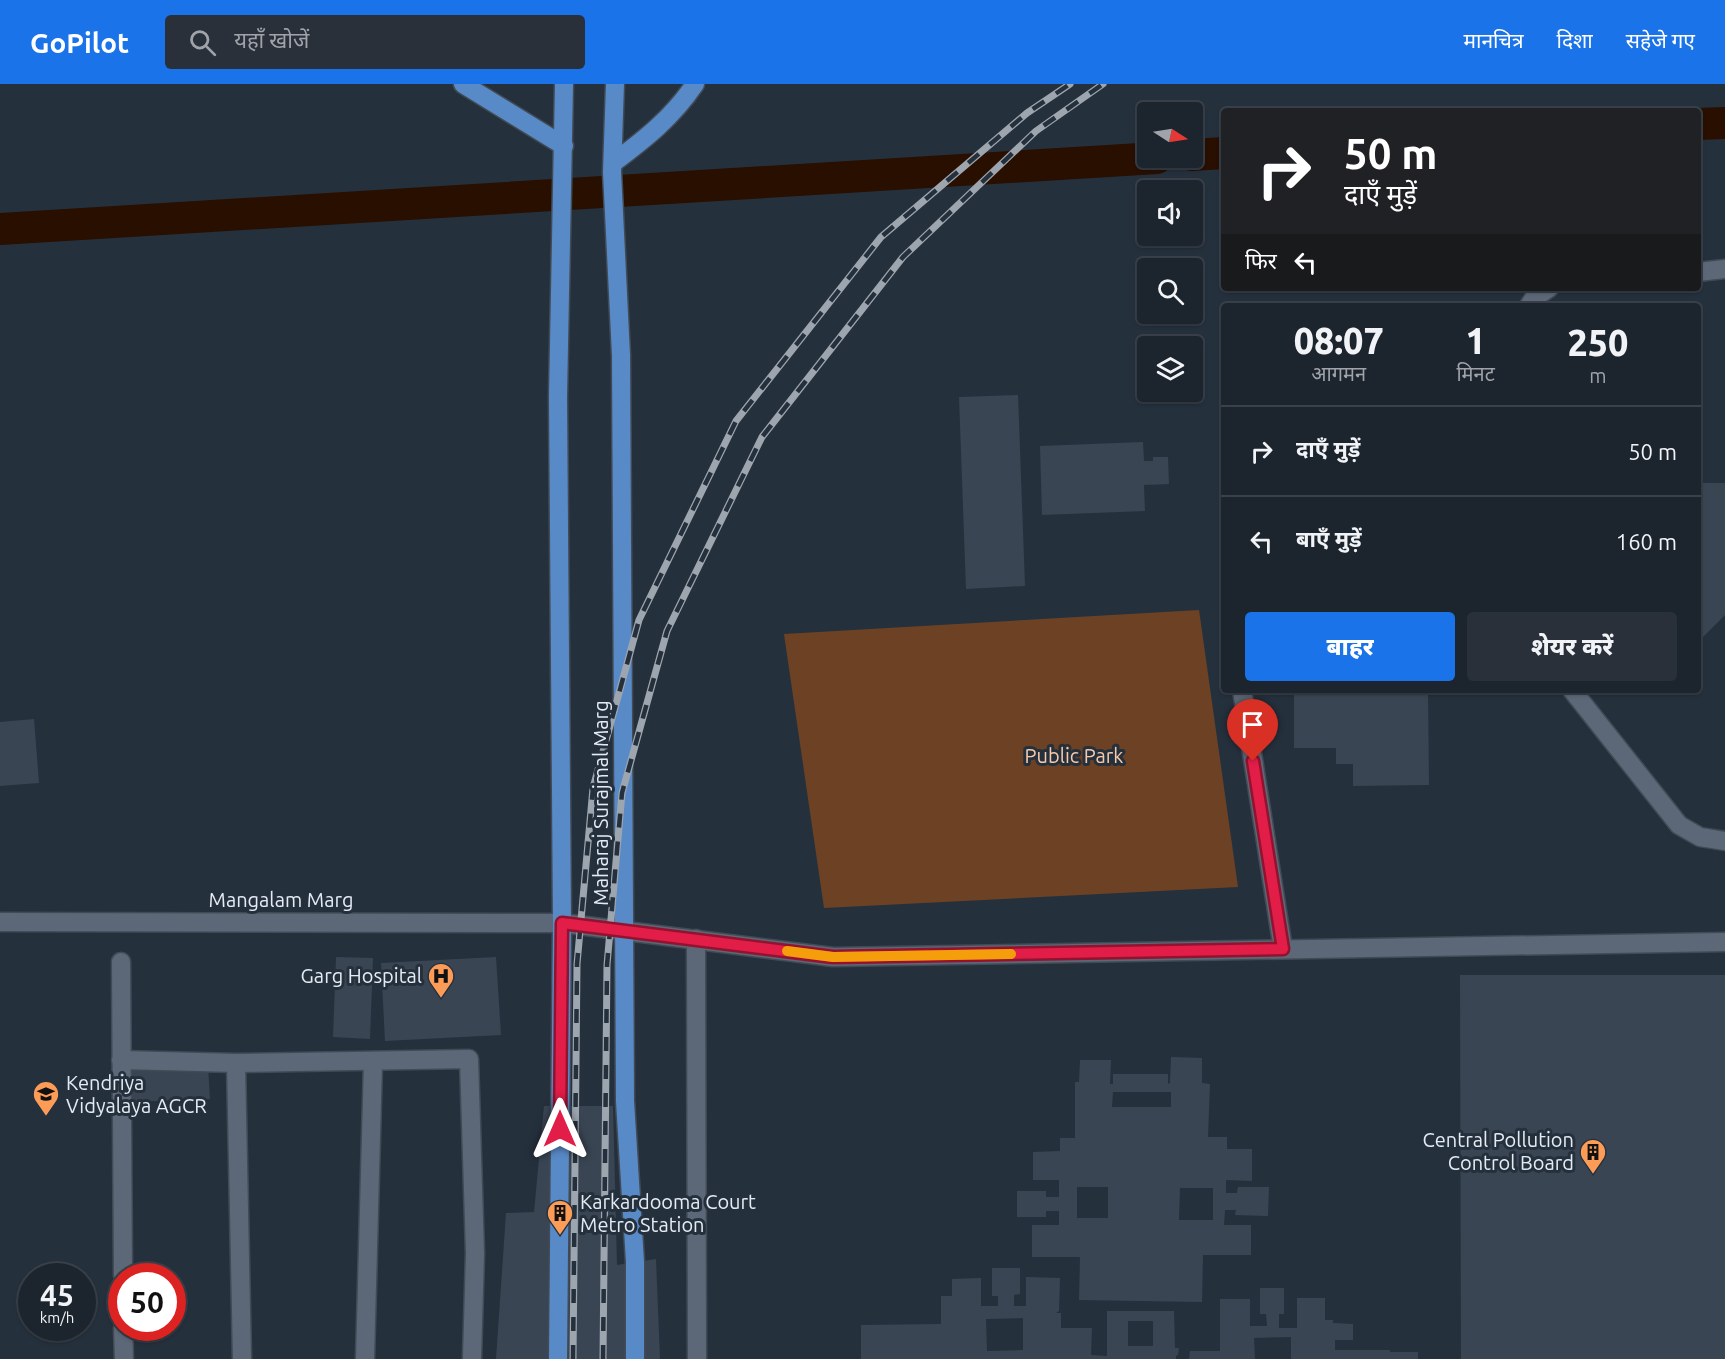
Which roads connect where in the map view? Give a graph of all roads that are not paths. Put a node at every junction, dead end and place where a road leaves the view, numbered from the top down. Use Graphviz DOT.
graph roads {
  1 [pos="464,84"];
  2 [pos="564,84"];
  3 [pos="615,84"];
  4 [pos="695,84"];
  5 [pos="564,146"];
  6 [pos="613,168"];
  7 [pos="1725,269"];
  8 [pos="1701,272"];
  9 [pos="1544,291"];
  10 [pos="1531,303"];
  11 [pos="1242,693"];
  12 [pos="1574,693"];
  13 [pos="1725,841"];
  14 [pos="0,922"];
  15 [pos="562,923"];
  16 [pos="624,930"];
  17 [pos="696,939"];
  18 [pos="1725,942"];
  19 [pos="1283,949"];
  20 [pos="121,962"];
  21 [pos="121,1060"];
  22 [pos="373,1062"];
  23 [pos="236,1063"];
  24 [pos="123,1263"];
  25 [pos="123,1341"];
  26 [pos="124,1359"];
  27 [pos="242,1359"];
  28 [pos="365,1359"];
  29 [pos="472,1359"];
  30 [pos="558,1359"];
  31 [pos="635,1359"];
  32 [pos="697,1359"];
  1 -- 5 [label="main road"];
  2 -- 5 [label="main road, Maharaj Surajmal Marg"];
  3 -- 6 [label="main road, Maharaj Surajmal Marg"];
  4 -- 6 [label="main road"];
  5 -- 15 [label="main road, Maharaj Surajmal Marg"];
  6 -- 16 [label="main road, Maharaj Surajmal Marg"];
  7 -- 8 [label="street"];
  9 -- 10 [label="street"];
  11 -- 19 [label="street"];
  12 -- 13 [label="street"];
  14 -- 15 [label="street, Mangalam Marg"];
  15 -- 16 [label="street, Mangalam Marg"];
  15 -- 30 [label="main road, Maharaj Surajmal Marg"];
  16 -- 17 [label="street, Mangalam Marg"];
  16 -- 31 [label="main road, Maharaj Surajmal Marg"];
  17 -- 19 [label="street, Mangalam Marg"];
  17 -- 32 [label="street"];
  18 -- 19 [label="street, Mangalam Marg"];
  20 -- 21 [label="street"];
  21 -- 23 [label="street"];
  21 -- 24 [label="street"];
  22 -- 23 [label="street"];
  22 -- 28 [label="street"];
  22 -- 29 [label="street"];
  23 -- 27 [label="street"];
  25 -- 26 [label="street"];
}
